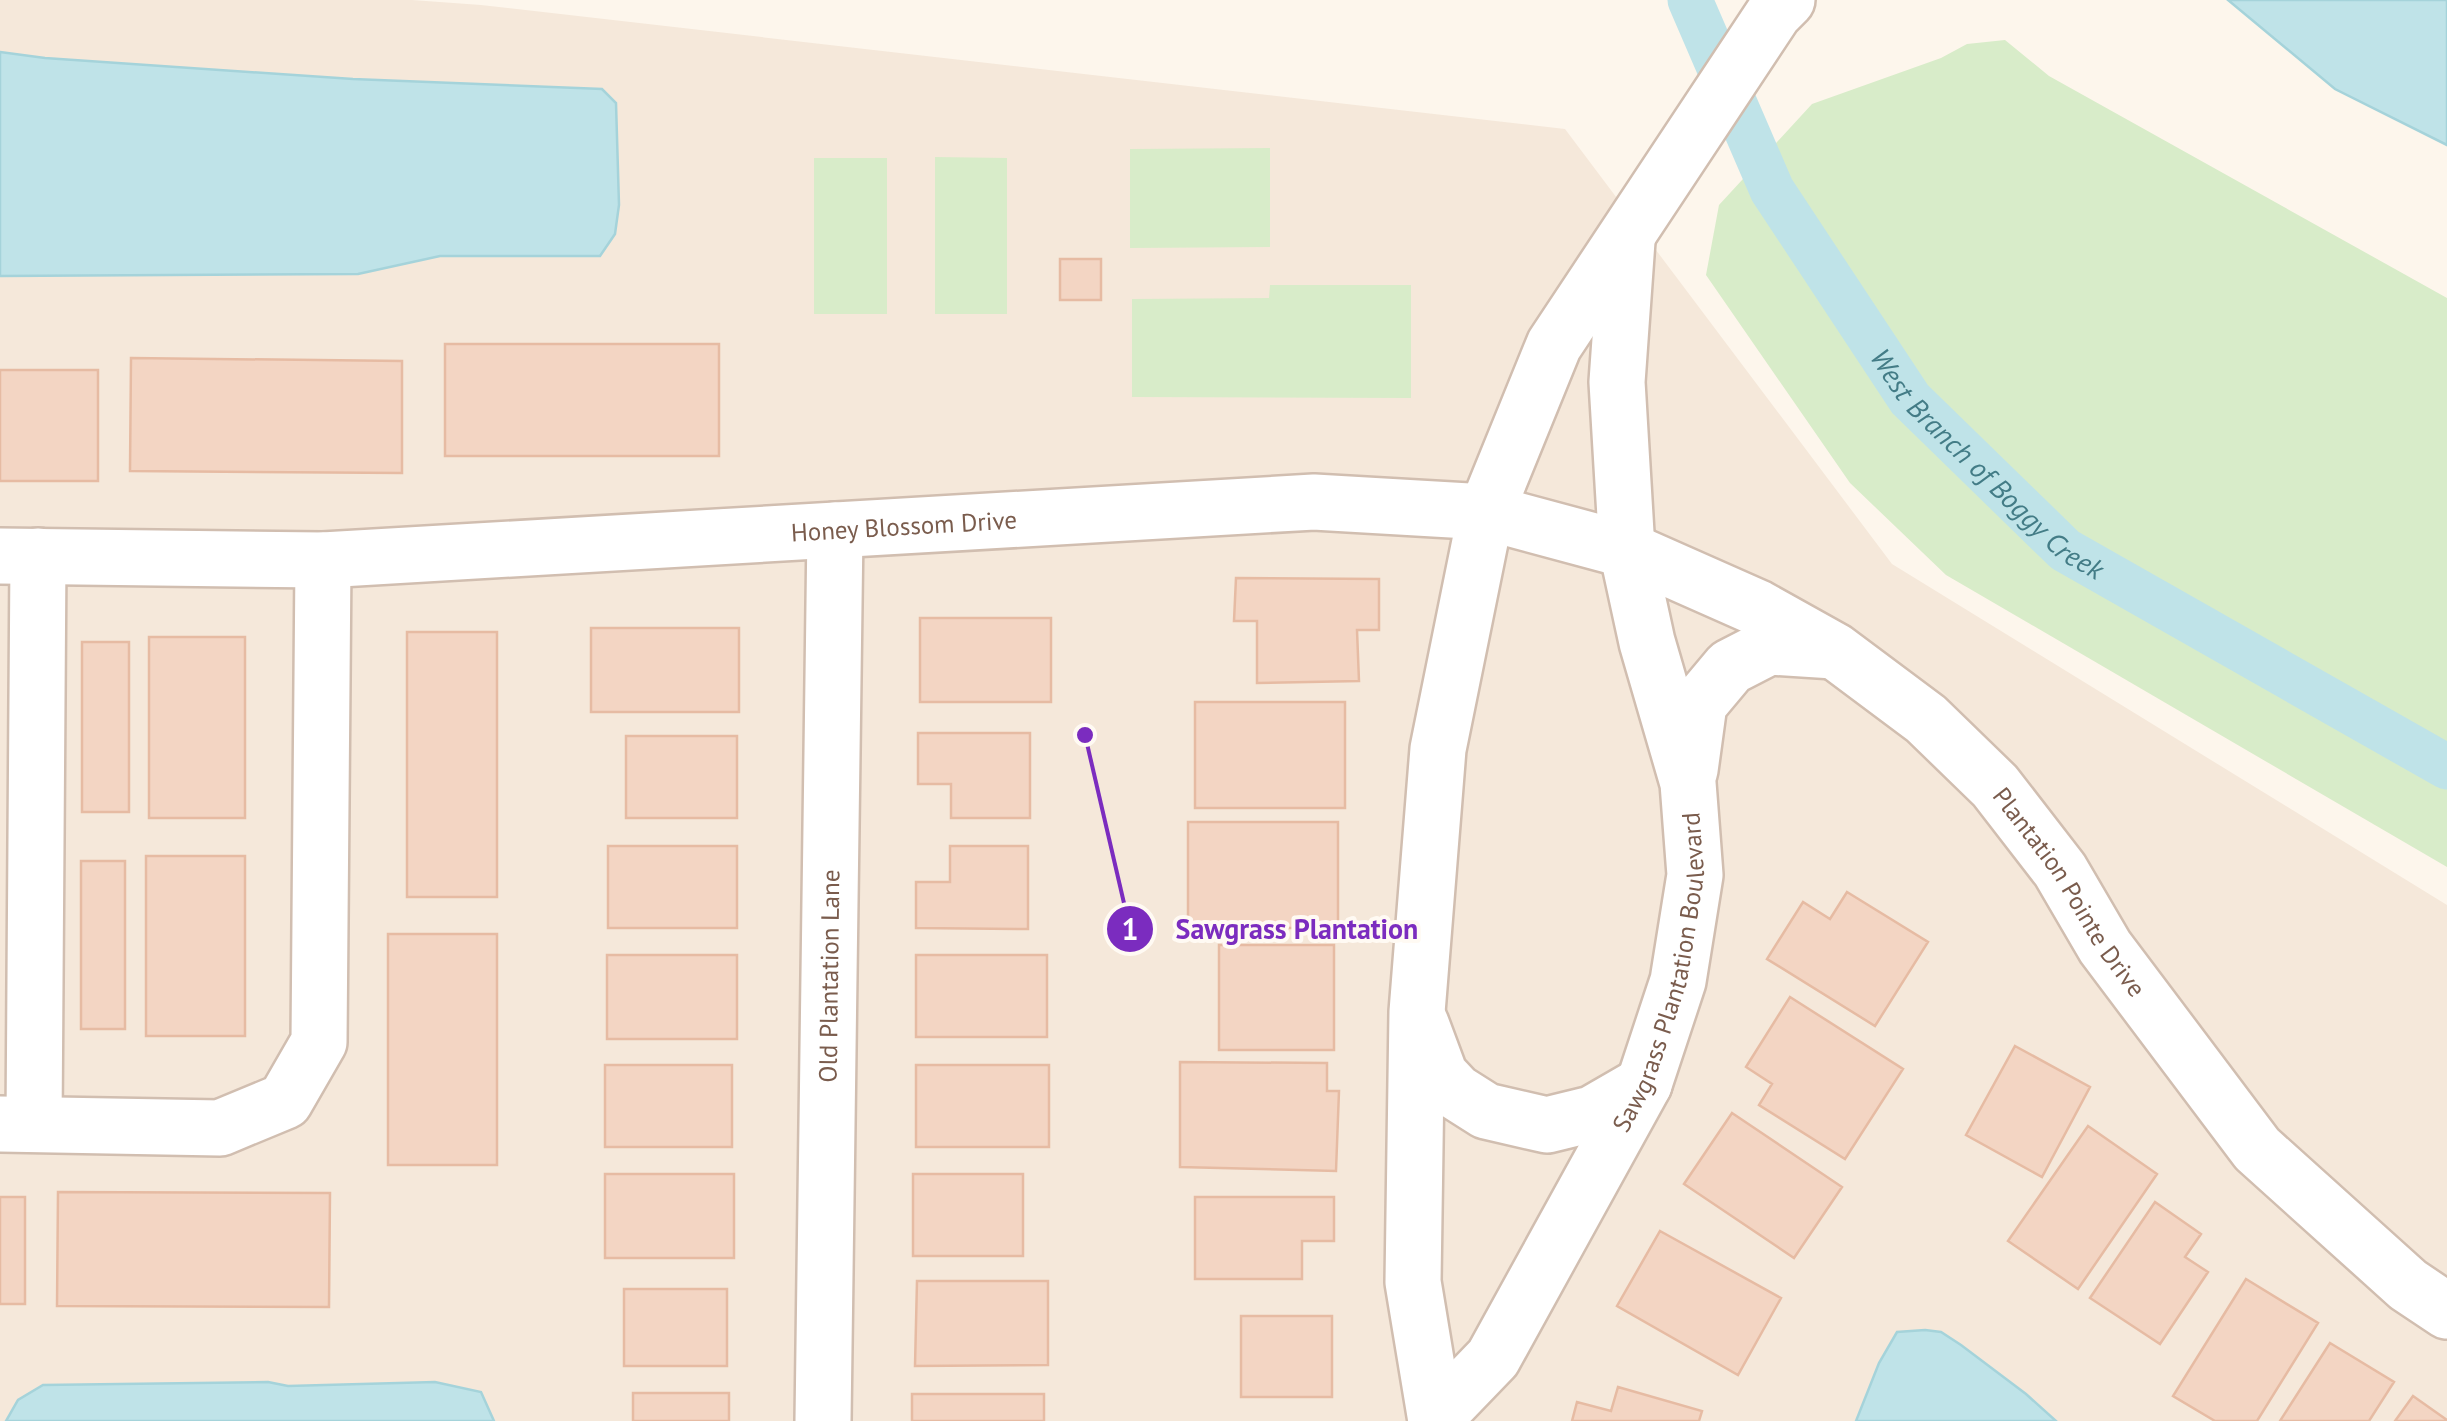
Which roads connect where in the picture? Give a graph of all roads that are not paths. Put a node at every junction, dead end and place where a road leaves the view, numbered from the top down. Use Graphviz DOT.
graph roads {
  1 [pos="1780,6"];
  2 [pos="1627,238"];
  3 [pos="1486,512"];
  4 [pos="835,530"];
  5 [pos="1627,550"];
  6 [pos="19,556"];
  7 [pos="323,560"];
  8 [pos="1834,651"];
  9 [pos="1688,783"];
  10 [pos="18,837"];
  11 [pos="1417,1012"];
  12 [pos="1644,1084"];
  13 [pos="17,1124"];
  14 [pos="2447,1311"];
  15 [pos="1436,1419"];
  16 [pos="823,1421"];
  1 -- 2 [label="street, Sawgrass Plantation Boulevard"];
  2 -- 3 [label="street, Sawgrass Plantation Boulevard"];
  2 -- 5 [label="street, Sawgrass Plantation Boulevard"];
  3 -- 4 [label="street, Honey Blossom Drive"];
  3 -- 5 [label="street, Honey Blossom Drive"];
  3 -- 11 [label="street, Sawgrass Plantation Boulevard"];
  4 -- 7 [label="street, Honey Blossom Drive"];
  4 -- 16 [label="street, Old Plantation Lane"];
  5 -- 8 [label="street, Plantation Pointe Drive"];
  5 -- 9 [label="street, Sawgrass Plantation Boulevard"];
  6 -- 7 [label="street, Honey Blossom Drive"];
  6 -- 10 [label="street"];
  7 -- 13 [label="street"];
  8 -- 9 [label="street"];
  8 -- 14 [label="street, Plantation Pointe Drive"];
  9 -- 12 [label="street, Sawgrass Plantation Boulevard"];
  10 -- 13 [label="street"];
  11 -- 12 [label="street"];
  11 -- 15 [label="street, Sawgrass Plantation Boulevard"];
  12 -- 15 [label="street, Sawgrass Plantation Boulevard"];
}
